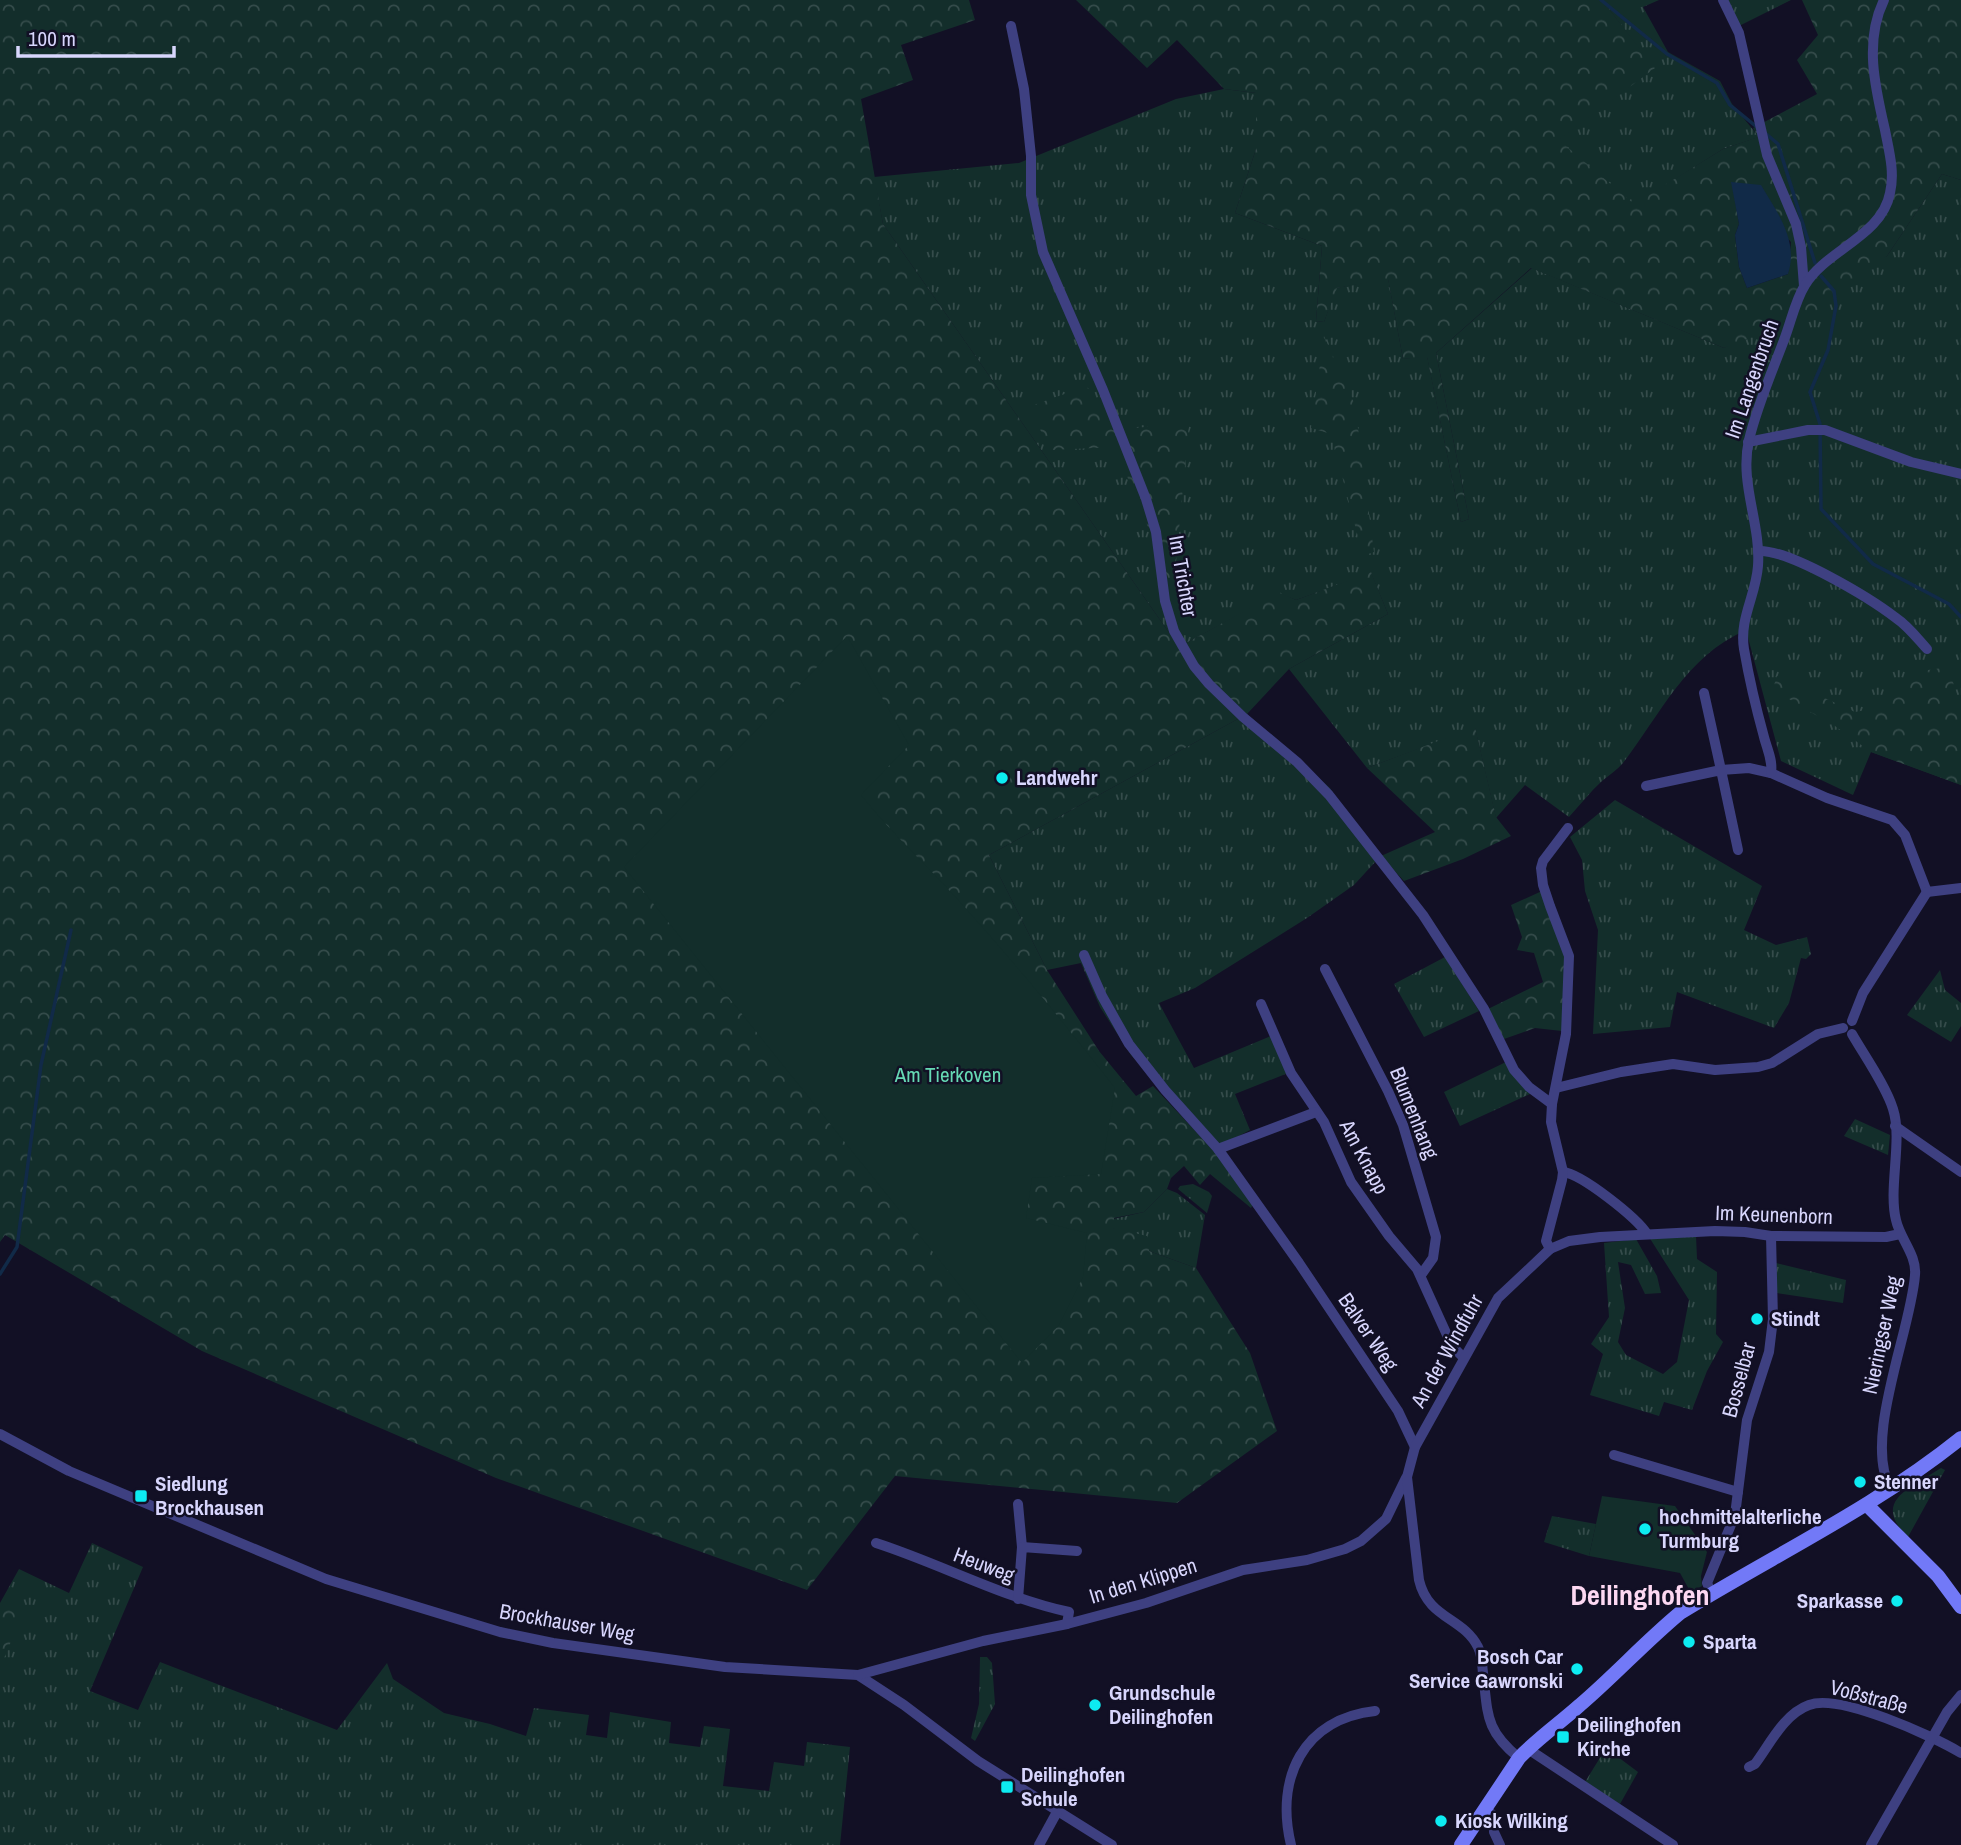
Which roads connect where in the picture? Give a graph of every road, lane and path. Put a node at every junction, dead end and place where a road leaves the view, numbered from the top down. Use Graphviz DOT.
graph roads {
  1 [pos="1723,0"];
  2 [pos="1884,0"];
  3 [pos="1011,26"];
  4 [pos="1804,286"];
  5 [pos="1748,442"];
  6 [pos="1961,474"];
  7 [pos="1758,551"];
  8 [pos="1927,649"];
  9 [pos="1704,693"];
  10 [pos="1721,770"];
  11 [pos="1771,773"];
  12 [pos="1646,786"];
  13 [pos="1568,828"];
  14 [pos="1738,850"];
  15 [pos="1961,888"];
  16 [pos="1927,892"];
  17 [pos="1084,955"];
  18 [pos="1325,969"];
  19 [pos="1261,1004"];
  20 [pos="1848,1031"];
  21 [pos="1556,1088"];
  22 [pos="1552,1104"];
  23 [pos="1316,1112"];
  24 [pos="1895,1126"];
  25 [pos="1218,1149"];
  26 [pos="1563,1172"];
  27 [pos="1961,1172"];
  28 [pos="1647,1234"];
  29 [pos="1900,1234"];
  30 [pos="1771,1236"];
  31 [pos="1600,1237"];
  32 [pos="1550,1249"];
  33 [pos="1421,1275"];
  34 [pos="1463,1357"];
  35 [pos="0,1434"];
  36 [pos="1961,1438"];
  37 [pos="1415,1447"];
  38 [pos="1614,1455"];
  39 [pos="1407,1477"];
  40 [pos="1891,1489"];
  41 [pos="1738,1492"];
  42 [pos="1018,1504"];
  43 [pos="1867,1505"];
  44 [pos="876,1543"];
  45 [pos="1022,1547"];
  46 [pos="1077,1551"];
  47 [pos="1712,1594"];
  48 [pos="1018,1599"];
  49 [pos="1961,1607"];
  50 [pos="1067,1624"];
  51 [pos="858,1675"];
  52 [pos="1961,1695"];
  53 [pos="1375,1711"];
  54 [pos="1933,1737"];
  55 [pos="1961,1753"];
  56 [pos="1523,1754"];
  57 [pos="1748,1767"];
  58 [pos="1485,1809"];
  59 [pos="1057,1812"];
  60 [pos="1039,1845"];
  61 [pos="1112,1845"];
  62 [pos="1291,1845"];
  63 [pos="1461,1845"];
  64 [pos="1500,1845"];
  65 [pos="1673,1845"];
  66 [pos="1871,1845"];
  1 -- 4 [label="street, Im Langenbruch"];
  2 -- 4 [label="street, Im Langenbruch"];
  3 -- 22 [label="street, Im Trichter"];
  4 -- 5 [label="street, Im Langenbruch"];
  5 -- 6 [label="street"];
  5 -- 7 [label="street, Im Langenbruch"];
  7 -- 8 [label="street"];
  7 -- 11 [label="street, Im Langenbruch"];
  9 -- 10 [label="street"];
  10 -- 11 [label="street"];
  10 -- 12 [label="street"];
  10 -- 14 [label="street"];
  11 -- 16 [label="street"];
  13 -- 21 [label="street"];
  15 -- 16 [label="street"];
  16 -- 20 [label="street, Nieringser Weg"];
  17 -- 25 [label="street, Balver Weg"];
  18 -- 33 [label="street, Blumenhang"];
  19 -- 23 [label="street, Am Knapp"];
  20 -- 21 [label="street"];
  20 -- 24 [label="street, Nieringser Weg"];
  21 -- 22 [label="street"];
  22 -- 26 [label="street"];
  23 -- 25 [label="street"];
  23 -- 33 [label="street, Am Knapp"];
  24 -- 27 [label="street"];
  24 -- 29 [label="street, Nieringser Weg"];
  25 -- 37 [label="street, Balver Weg"];
  26 -- 28 [label="street"];
  26 -- 32 [label="street"];
  28 -- 30 [label="street, Im Keunenborn"];
  28 -- 31 [label="street, Im Keunenborn"];
  29 -- 30 [label="street, Im Keunenborn"];
  29 -- 40 [label="street, Nieringser Weg"];
  30 -- 41 [label="street, Bosselbar"];
  31 -- 32 [label="street, An der Windfuhr"];
  32 -- 34 [label="street, An der Windfuhr"];
  33 -- 34 [label="street, Am Knapp"];
  34 -- 37 [label="street, An der Windfuhr"];
  35 -- 51 [label="street, Brockhauser Weg"];
  36 -- 40 [label="main road"];
  37 -- 39 [label="street"];
  38 -- 41 [label="street"];
  39 -- 50 [label="street, In den Klippen"];
  39 -- 56 [label="street"];
  40 -- 43 [label="main road"];
  41 -- 47 [label="street, Bosselbar"];
  42 -- 45 [label="street"];
  43 -- 47 [label="main road"];
  43 -- 49 [label="main road"];
  44 -- 48 [label="street, Heuweg"];
  45 -- 46 [label="street"];
  45 -- 48 [label="street"];
  47 -- 56 [label="main road"];
  48 -- 50 [label="street, Heuweg"];
  50 -- 51 [label="street, In den Klippen"];
  51 -- 59 [label="street, Brockhauser Weg"];
  52 -- 54 [label="street"];
  53 -- 62 [label="street"];
  54 -- 55 [label="street, Voßstraße"];
  54 -- 57 [label="street, Voßstraße"];
  54 -- 66 [label="street"];
  56 -- 58 [label="main road"];
  56 -- 65 [label="street"];
  58 -- 63 [label="main road"];
  58 -- 64 [label="street"];
  59 -- 60 [label="street"];
  59 -- 61 [label="street, Brockhauser Weg"];
}
